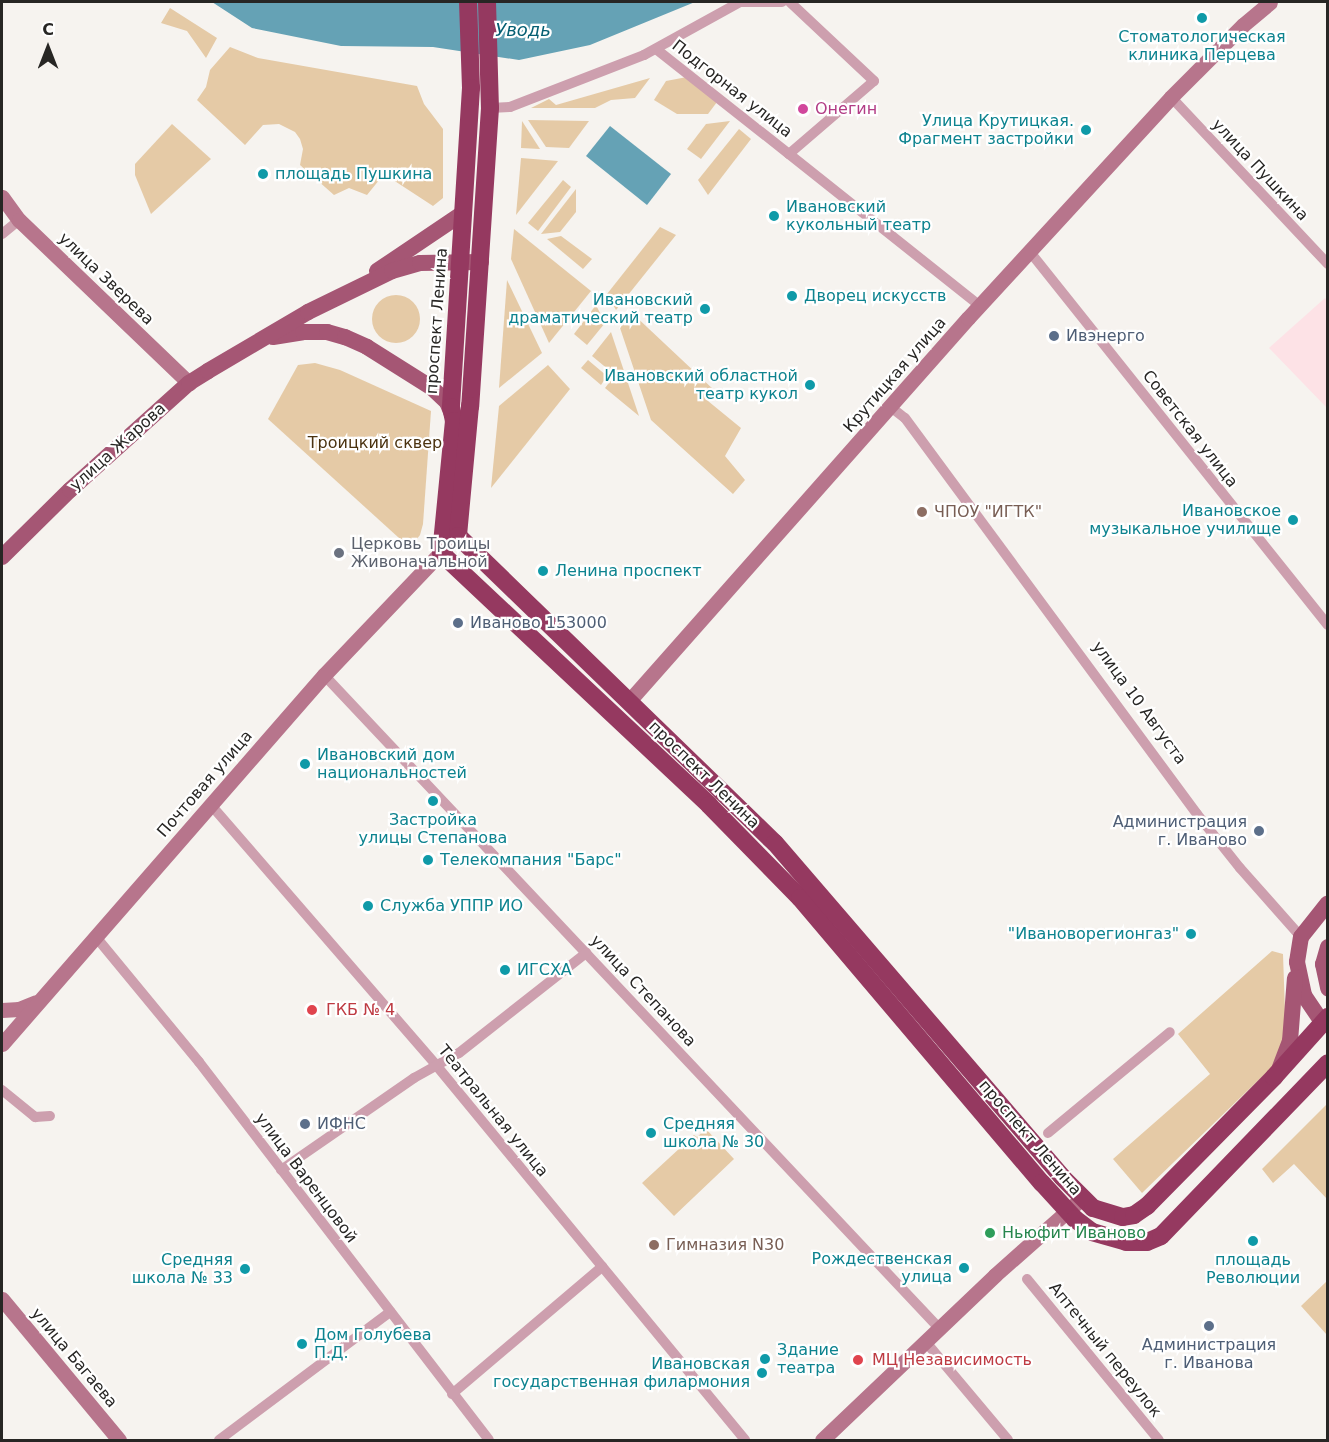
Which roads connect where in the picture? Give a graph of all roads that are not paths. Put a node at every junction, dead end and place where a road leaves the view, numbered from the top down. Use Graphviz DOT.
graph roads {
  1 [pos="468,2"];
  2 [pos="487,2"];
  3 [pos="782,2"];
  4 [pos="790,2"];
  5 [pos="1270,2"];
  6 [pos="656,49"];
  7 [pos="1171,97"];
  8 [pos="490,100"];
  9 [pos="789,154"];
  10 [pos="2,198"];
  11 [pos="463,213"];
  12 [pos="20,220"];
  13 [pos="2,234"];
  14 [pos="1030,252"];
  15 [pos="460,261"];
  16 [pos="481,262"];
  17 [pos="1328,264"];
  18 [pos="349,291"];
  19 [pos="980,306"];
  20 [pos="244,348"];
  21 [pos="189,383"];
  22 [pos="892,408"];
  23 [pos="454,421"];
  24 [pos="458,536"];
  25 [pos="441,552"];
  26 [pos="2,557"];
  27 [pos="1328,626"];
  28 [pos="324,675"];
  29 [pos="629,701"];
  30 [pos="211,805"];
  31 [pos="1328,903"];
  32 [pos="96,937"];
  33 [pos="1301,937"];
  34 [pos="1326,950"];
  35 [pos="586,953"];
  36 [pos="1298,962"];
  37 [pos="1328,988"];
  38 [pos="41,999"];
  39 [pos="2,1010"];
  40 [pos="1326,1022"];
  41 [pos="1170,1032"];
  42 [pos="2,1044"];
  43 [pos="436,1065"];
  44 [pos="1325,1068"];
  45 [pos="1274,1077"];
  46 [pos="2,1090"];
  47 [pos="50,1116"];
  48 [pos="1048,1133"];
  49 [pos="281,1170"];
  50 [pos="1082,1199"];
  51 [pos="1068,1212"];
  52 [pos="602,1266"];
  53 [pos="1027,1279"];
  54 [pos="2,1299"];
  55 [pos="390,1312"];
  56 [pos="939,1328"];
  57 [pos="925,1341"];
  58 [pos="452,1394"];
  59 [pos="119,1440"];
  60 [pos="219,1440"];
  61 [pos="489,1440"];
  62 [pos="745,1440"];
  63 [pos="822,1440"];
  64 [pos="1008,1440"];
  65 [pos="1159,1440"];
  1 -- 11 [label="highway, проспект Ленина"];
  2 -- 8 [label="highway"];
  3 -- 6 [label="street, Подгорная улица"];
  4 -- 9 [label="street, Подгорная улица"];
  5 -- 7 [label="main road, Крутицкая улица"];
  6 -- 8 [label="street, Подгорная улица"];
  6 -- 9 [label="street, Подгорная улица"];
  7 -- 14 [label="main road, Крутицкая улица"];
  7 -- 17 [label="street, улица Пушкина"];
  8 -- 16 [label="highway"];
  9 -- 19 [label="street, Подгорная улица"];
  10 -- 12 [label="main road, улица Зверева"];
  11 -- 15 [label="highway, проспект Ленина"];
  11 -- 18 [label="main road"];
  12 -- 13 [label="street"];
  12 -- 21 [label="main road, улица Зверева"];
  14 -- 19 [label="main road, Крутицкая улица"];
  14 -- 27 [label="street, Советская улица"];
  15 -- 16 [label="main road"];
  15 -- 18 [label="main road"];
  15 -- 23 [label="highway, проспект Ленина"];
  16 -- 24 [label="highway"];
  18 -- 20 [label="main road"];
  19 -- 22 [label="main road, Крутицкая улица"];
  20 -- 21 [label="main road, улица Жарова"];
  20 -- 23 [label="main road"];
  21 -- 26 [label="main road, улица Жарова"];
  22 -- 29 [label="main road, Крутицкая улица"];
  22 -- 33 [label="street, улица 10 Августа"];
  23 -- 25 [label="highway, проспект Ленина"];
  24 -- 25 [label="main road, Почтовая улица"];
  24 -- 29 [label="highway, проспект Ленина"];
  25 -- 28 [label="main road, Почтовая улица"];
  25 -- 51 [label="highway, проспект Ленина"];
  28 -- 30 [label="main road, Почтовая улица"];
  28 -- 35 [label="street, улица Степанова"];
  29 -- 50 [label="highway, проспект Ленина"];
  30 -- 32 [label="main road, Почтовая улица"];
  30 -- 43 [label="street, Театральная улица"];
  31 -- 33 [label="main road"];
  32 -- 38 [label="main road, Почтовая улица"];
  32 -- 49 [label="street, улица Варенцовой"];
  33 -- 36 [label="main road"];
  34 -- 37 [label="main road"];
  35 -- 43 [label="street"];
  35 -- 56 [label="street, улица Степанова"];
  36 -- 40 [label="main road"];
  36 -- 45 [label="main road, проспект Ленина"];
  38 -- 39 [label="main road"];
  38 -- 42 [label="main road, Почтовая улица"];
  40 -- 45 [label="highway, проспект Ленина"];
  41 -- 48 [label="street"];
  43 -- 49 [label="street"];
  43 -- 52 [label="street, Театральная улица"];
  44 -- 51 [label="highway, проспект Ленина"];
  45 -- 50 [label="highway, проспект Ленина"];
  46 -- 47 [label="street"];
  49 -- 55 [label="street, улица Варенцовой"];
  50 -- 51 [label="main road"];
  51 -- 56 [label="main road"];
  52 -- 58 [label="street"];
  52 -- 62 [label="street, Театральная улица"];
  53 -- 65 [label="street, Аптечный переулок"];
  54 -- 59 [label="main road, улица Багаева"];
  55 -- 58 [label="street, улица Варенцовой"];
  55 -- 60 [label="street"];
  56 -- 57 [label="main road"];
  57 -- 63 [label="main road"];
  57 -- 64 [label="street"];
  58 -- 61 [label="street, улица Варенцовой"];
}
